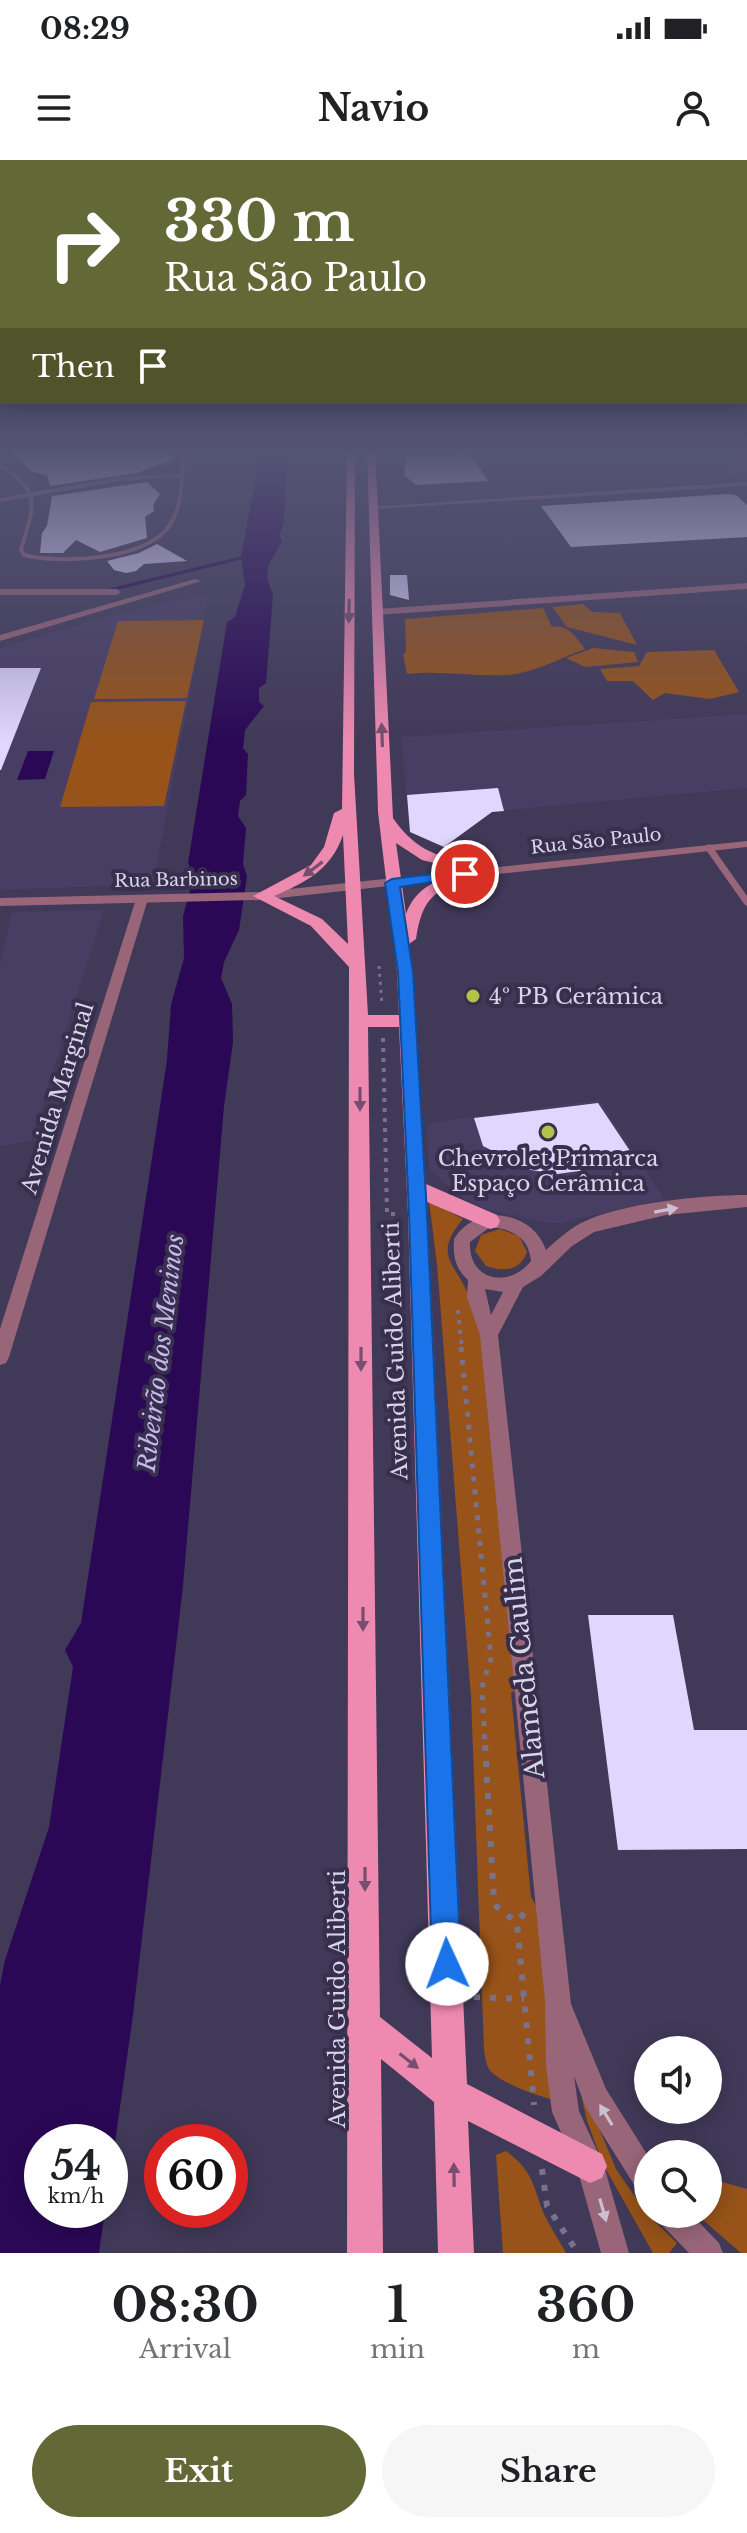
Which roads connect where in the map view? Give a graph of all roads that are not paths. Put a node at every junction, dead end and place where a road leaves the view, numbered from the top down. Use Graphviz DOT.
graph roads {
  1 [pos="22,547"];
  2 [pos="137,547"];
  3 [pos="354,547"];
  4 [pos="375,547"];
  5 [pos="198,581"];
  6 [pos="747,586"];
  7 [pos="0,592"];
  8 [pos="117,592"];
  9 [pos="377,612"];
  10 [pos="1,632"];
  11 [pos="358,701"];
  12 [pos="380,705"];
  13 [pos="347,774"];
  14 [pos="385,812"];
  15 [pos="747,844"];
  16 [pos="709,848"];
  17 [pos="490,870"];
  18 [pos="392,883"];
  19 [pos="353,888"];
  20 [pos="256,896"];
  21 [pos="142,899"];
  22 [pos="0,902"];
  23 [pos="747,902"];
  24 [pos="358,968"];
  25 [pos="405,972"];
  26 [pos="359,1021"];
  27 [pos="406,1021"];
  28 [pos="416,1188"];
  29 [pos="747,1201"];
  30 [pos="490,1221"];
  31 [pos="535,1271"];
  32 [pos="476,1278"];
  33 [pos="516,1284"];
  34 [pos="489,1335"];
  35 [pos="0,1357"];
  36 [pos="558,2001"];
  37 [pos="366,2027"];
  38 [pos="452,2095"];
  39 [pos="634,2159"];
  40 [pos="590,2166"];
  41 [pos="685,2228"];
  42 [pos="365,2253"];
  43 [pos="456,2253"];
  44 [pos="615,2253"];
  45 [pos="709,2253"];
  1 -- 2 [label="lane"];
  3 -- 11 [label="main road, Avenida Guido Aliberti, one-way"];
  4 -- 9 [label="main road, Avenida Guido Aliberti"];
  5 -- 10 [label="street"];
  6 -- 9 [label="street"];
  7 -- 8 [label="street"];
  9 -- 12 [label="main road, Avenida Guido Aliberti"];
  11 -- 12 [label="main road"];
  11 -- 13 [label="main road, Avenida Guido Aliberti"];
  14 -- 12 [label="main road, Avenida Guido Aliberti, one-way"];
  13 -- 19 [label="main road, Avenida Guido Aliberti"];
  13 -- 20 [label="main road, one-way"];
  14 -- 17 [label="main road"];
  14 -- 18 [label="main road, Avenida Guido Aliberti"];
  15 -- 16 [label="street, Rua São Paulo"];
  16 -- 17 [label="street, Rua São Paulo"];
  16 -- 23 [label="lane"];
  17 -- 18 [label="street, Rua São Paulo"];
  17 -- 25 [label="main road"];
  18 -- 19 [label="street, Rua São Paulo"];
  18 -- 25 [label="main road, Avenida Guido Aliberti"];
  19 -- 20 [label="street, Rua Barbinos"];
  19 -- 24 [label="main road, Avenida Guido Aliberti"];
  20 -- 21 [label="street, Rua Barbinos"];
  20 -- 24 [label="main road"];
  21 -- 22 [label="street, Rua Barbinos"];
  21 -- 35 [label="street, Avenida Marginal"];
  24 -- 26 [label="main road, Avenida Guido Aliberti"];
  25 -- 27 [label="main road, Avenida Guido Aliberti"];
  26 -- 27 [label="main road"];
  26 -- 37 [label="main road, Avenida Guido Aliberti, one-way"];
  27 -- 28 [label="main road, Avenida Guido Aliberti"];
  28 -- 30 [label="main road"];
  28 -- 38 [label="main road, Avenida Guido Aliberti"];
  31 -- 29 [label="street, one-way"];
  30 -- 31 [label="street"];
  30 -- 32 [label="street"];
  31 -- 33 [label="street"];
  32 -- 33 [label="street"];
  32 -- 34 [label="street, Alameda Caulim"];
  33 -- 34 [label="street"];
  34 -- 36 [label="street, Alameda Caulim"];
  39 -- 36 [label="street, Alameda Caulim, one-way"];
  36 -- 40 [label="street, Alameda Caulim"];
  37 -- 38 [label="main road, one-way"];
  37 -- 42 [label="main road, Avenida Guido Aliberti"];
  38 -- 40 [label="main road"];
  43 -- 38 [label="main road, Avenida Guido Aliberti, one-way"];
  40 -- 44 [label="street, Alameda Caulim, one-way"];
  41 -- 45 [label="street"];
}
